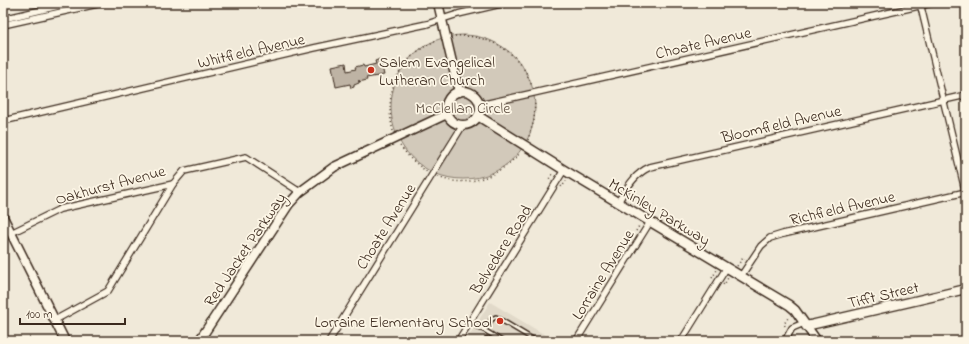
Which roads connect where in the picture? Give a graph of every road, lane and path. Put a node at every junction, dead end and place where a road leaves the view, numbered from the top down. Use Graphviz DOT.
graph roads {
  1 [pos="71,3"];
  2 [pos="102,3"];
  3 [pos="438,3"];
  4 [pos="505,3"];
  5 [pos="932,3"];
  6 [pos="920,4"];
  7 [pos="19,15"];
  8 [pos="3,19"];
  9 [pos="442,19"];
  10 [pos="20,21"];
  11 [pos="3,25"];
  12 [pos="455,36"];
  13 [pos="437,40"];
  14 [pos="533,91"];
  15 [pos="459,92"];
  16 [pos="966,95"];
  17 [pos="535,100"];
  18 [pos="944,100"];
  19 [pos="480,105"];
  20 [pos="447,114"];
  21 [pos="478,116"];
  22 [pos="3,121"];
  23 [pos="463,125"];
  24 [pos="393,132"];
  25 [pos="527,142"];
  26 [pos="400,146"];
  27 [pos="519,154"];
  28 [pos="564,170"];
  29 [pos="554,172"];
  30 [pos="430,173"];
  31 [pos="438,176"];
  32 [pos="549,179"];
  33 [pos="566,181"];
  34 [pos="173,184"];
  35 [pos="562,187"];
  36 [pos="300,192"];
  37 [pos="966,193"];
  38 [pos="618,202"];
  39 [pos="653,204"];
  40 [pos="649,211"];
  41 [pos="3,217"];
  42 [pos="650,222"];
  43 [pos="639,226"];
  44 [pos="7,232"];
  45 [pos="636,232"];
  46 [pos="743,258"];
  47 [pos="738,265"];
  48 [pos="727,267"];
  49 [pos="716,270"];
  50 [pos="741,276"];
  51 [pos="712,278"];
  52 [pos="728,278"];
  53 [pos="724,285"];
  54 [pos="966,289"];
  55 [pos="788,318"];
  56 [pos="55,320"];
  57 [pos="469,322"];
  58 [pos="805,324"];
  59 [pos="786,327"];
  60 [pos="484,330"];
  61 [pos="65,341"];
  62 [pos="199,341"];
  63 [pos="329,341"];
  64 [pos="458,341"];
  65 [pos="502,341"];
  66 [pos="536,341"];
  67 [pos="576,341"];
  68 [pos="681,341"];
  69 [pos="784,341"];
  70 [pos="818,341"];
  1 -- 7 [label="street"];
  2 -- 10 [label="street"];
  3 -- 9 [label="street"];
  4 -- 9 [label="street, Whitfield Avenue"];
  5 -- 6 [label="street, Choate Avenue"];
  6 -- 18 [label="street"];
  6 -- 19 [label="street, Choate Avenue"];
  7 -- 8 [label="street"];
  7 -- 10 [label="street"];
  9 -- 15 [label="street"];
  9 -- 22 [label="street, Whitfield Avenue"];
  10 -- 11 [label="street"];
  12 -- 14 [label="path"];
  13 -- 24 [label="path"];
  15 -- 19 [label="street"];
  15 -- 20 [label="street"];
  16 -- 18 [label="street, Bloomfield Avenue"];
  17 -- 25 [label="path"];
  18 -- 37 [label="street"];
  18 -- 38 [label="street, Bloomfield Avenue"];
  19 -- 21 [label="street"];
  20 -- 23 [label="street"];
  20 -- 36 [label="street, Red Jacket Parkway"];
  21 -- 23 [label="street"];
  21 -- 28 [label="street, McKinley Parkway"];
  23 -- 63 [label="street, Choate Avenue"];
  26 -- 30 [label="path"];
  27 -- 31 [label="path"];
  28 -- 38 [label="street, McKinley Parkway"];
  28 -- 57 [label="street, Belvedere Road"];
  29 -- 32 [label="path"];
  33 -- 35 [label="path"];
  34 -- 36 [label="street, Oakhurst Avenue"];
  34 -- 44 [label="street, Oakhurst Avenue"];
  34 -- 56 [label="street"];
  36 -- 62 [label="street, Red Jacket Parkway"];
  37 -- 50 [label="street, Richfield Avenue"];
  38 -- 42 [label="street, McKinley Parkway"];
  39 -- 40 [label="path"];
  41 -- 44 [label="street"];
  42 -- 48 [label="street, McKinley Parkway"];
  42 -- 67 [label="street, Lorraine Avenue"];
  43 -- 45 [label="path"];
  44 -- 56 [label="street"];
  46 -- 47 [label="path"];
  48 -- 50 [label="street, McKinley Parkway"];
  48 -- 68 [label="street"];
  49 -- 51 [label="path"];
  50 -- 58 [label="street, McKinley Parkway"];
  52 -- 53 [label="path"];
  54 -- 58 [label="street, Tifft Street"];
  55 -- 59 [label="path"];
  56 -- 61 [label="street"];
  57 -- 60 [label="lane"];
  57 -- 64 [label="street, Belvedere Road"];
  58 -- 69 [label="street"];
  58 -- 70 [label="street, McKinley Parkway"];
  60 -- 65 [label="lane"];
  60 -- 66 [label="lane"];
}
